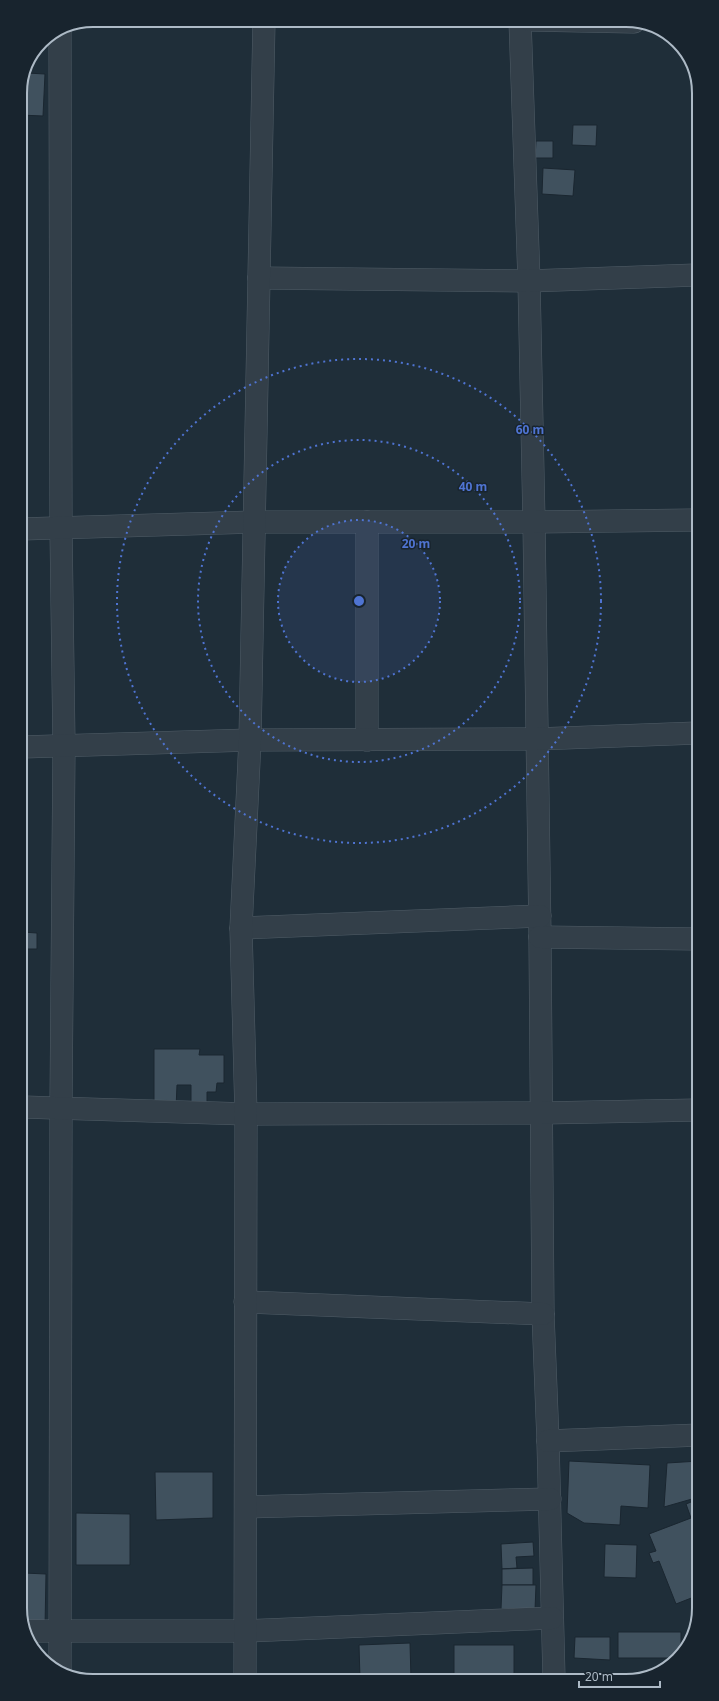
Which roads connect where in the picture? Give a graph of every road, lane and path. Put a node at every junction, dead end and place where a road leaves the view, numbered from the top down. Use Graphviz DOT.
graph roads {
  1 [pos="264,27"];
  2 [pos="520,27"];
  3 [pos="60,36"];
  4 [pos="692,275"];
  5 [pos="259,278"];
  6 [pos="529,281"];
  7 [pos="692,520"];
  8 [pos="254,522"];
  9 [pos="367,522"];
  10 [pos="534,522"];
  11 [pos="61,528"];
  12 [pos="27,529"];
  13 [pos="692,733"];
  14 [pos="537,739"];
  15 [pos="250,740"];
  16 [pos="367,740"];
  17 [pos="64,746"];
  18 [pos="27,747"];
  19 [pos="540,926"];
  20 [pos="241,928"];
  21 [pos="692,939"];
  22 [pos="27,1107"];
  23 [pos="61,1107"];
  24 [pos="692,1110"];
  25 [pos="542,1113"];
  26 [pos="246,1114"];
  27 [pos="245,1302"];
  28 [pos="543,1314"];
  29 [pos="692,1435"];
  30 [pos="548,1441"];
  31 [pos="550,1499"];
  32 [pos="246,1507"];
  33 [pos="552,1618"];
  34 [pos="32,1631"];
  35 [pos="245,1631"];
  36 [pos="61,1632"];
  37 [pos="60,1665"];
  38 [pos="245,1674"];
  39 [pos="554,1674"];
  1 -- 5 [label="street"];
  2 -- 6 [label="street"];
  3 -- 11 [label="street"];
  4 -- 6 [label="street"];
  5 -- 6 [label="street"];
  5 -- 8 [label="street"];
  6 -- 10 [label="street"];
  7 -- 10 [label="street"];
  8 -- 9 [label="street"];
  8 -- 11 [label="street"];
  8 -- 15 [label="street"];
  9 -- 10 [label="street"];
  9 -- 16 [label="street"];
  10 -- 14 [label="street"];
  11 -- 12 [label="street"];
  11 -- 17 [label="street"];
  13 -- 14 [label="street"];
  14 -- 16 [label="street"];
  14 -- 19 [label="street"];
  15 -- 16 [label="street"];
  15 -- 17 [label="street"];
  15 -- 20 [label="street"];
  17 -- 18 [label="street"];
  17 -- 23 [label="street"];
  19 -- 20 [label="street"];
  19 -- 21 [label="street"];
  19 -- 25 [label="street"];
  20 -- 26 [label="street"];
  22 -- 23 [label="street"];
  23 -- 26 [label="street"];
  23 -- 36 [label="street"];
  24 -- 25 [label="street"];
  25 -- 26 [label="street"];
  25 -- 28 [label="street"];
  26 -- 27 [label="street"];
  27 -- 28 [label="street"];
  27 -- 32 [label="street"];
  28 -- 30 [label="street"];
  29 -- 30 [label="street"];
  30 -- 31 [label="street"];
  31 -- 32 [label="street"];
  31 -- 33 [label="street"];
  32 -- 35 [label="street"];
  33 -- 35 [label="street"];
  33 -- 39 [label="street"];
  34 -- 36 [label="street"];
  35 -- 36 [label="street"];
  35 -- 38 [label="street"];
  36 -- 37 [label="street"];
}
